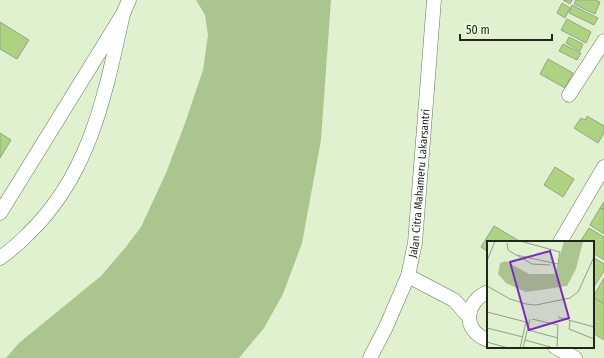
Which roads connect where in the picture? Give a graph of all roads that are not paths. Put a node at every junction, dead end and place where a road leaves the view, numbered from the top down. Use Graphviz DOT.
graph roads {
  1 [pos="129,0"];
  2 [pos="434,0"];
  3 [pos="123,14"];
  4 [pos="604,41"];
  5 [pos="569,95"];
  6 [pos="604,167"];
  7 [pos="0,213"];
  8 [pos="561,241"];
  9 [pos="0,258"];
  10 [pos="408,276"];
  11 [pos="487,292"];
  12 [pos="454,300"];
  13 [pos="474,301"];
  14 [pos="469,316"];
  15 [pos="487,340"];
  16 [pos="557,348"];
  17 [pos="370,358"];
  18 [pos="575,358"];
  1 -- 3 [label="street"];
  2 -- 10 [label="street, Jalan Citra Mahameru Lakarsantri"];
  3 -- 7 [label="street"];
  3 -- 9 [label="street"];
  4 -- 5 [label="street"];
  6 -- 8 [label="street"];
  10 -- 12 [label="street"];
  10 -- 17 [label="street, Jalan Citra Mahameru Lakarsantri"];
  11 -- 13 [label="street"];
  12 -- 13 [label="street"];
  12 -- 14 [label="street"];
  13 -- 14 [label="street"];
  14 -- 15 [label="street"];
  16 -- 18 [label="street"];
}
